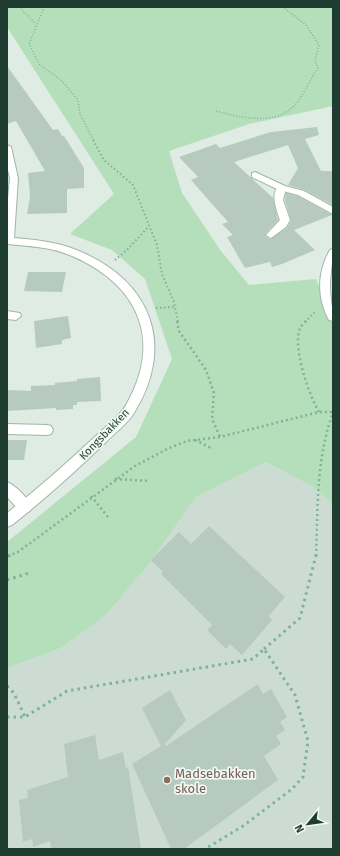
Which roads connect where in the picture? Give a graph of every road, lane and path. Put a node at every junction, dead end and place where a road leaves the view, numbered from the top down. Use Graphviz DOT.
graph roads {
  1 [pos="19,7"];
  2 [pos="41,7"];
  3 [pos="283,7"];
  4 [pos="36,24"];
  5 [pos="216,110"];
  6 [pos="7,147"];
  7 [pos="9,168"];
  8 [pos="255,175"];
  9 [pos="282,188"];
  10 [pos="333,211"];
  11 [pos="149,226"];
  12 [pos="271,235"];
  13 [pos="8,241"];
  14 [pos="333,252"];
  15 [pos="105,267"];
  16 [pos="175,307"];
  17 [pos="152,308"];
  18 [pos="331,313"];
  19 [pos="319,412"];
  20 [pos="333,412"];
  21 [pos="7,429"];
  22 [pos="47,430"];
  23 [pos="220,437"];
  24 [pos="194,440"];
  25 [pos="213,449"];
  26 [pos="115,479"];
  27 [pos="150,480"];
  28 [pos="7,488"];
  29 [pos="91,496"];
  30 [pos="25,507"];
  31 [pos="108,517"];
  32 [pos="7,521"];
  33 [pos="8,556"];
  34 [pos="29,573"];
  35 [pos="7,580"];
  36 [pos="264,649"];
  37 [pos="7,686"];
  38 [pos="7,717"];
  39 [pos="25,717"];
  40 [pos="205,849"];
  1 -- 4 [label="path"];
  2 -- 4 [label="path"];
  3 -- 5 [label="path"];
  4 -- 11 [label="path"];
  6 -- 7 [label="street"];
  7 -- 13 [label="street"];
  8 -- 9 [label="street"];
  9 -- 10 [label="street"];
  9 -- 12 [label="street"];
  11 -- 15 [label="path"];
  11 -- 16 [label="path"];
  13 -- 15 [label="street, Kongsbakken"];
  14 -- 18 [label="street"];
  15 -- 30 [label="street, Kongsbakken"];
  16 -- 17 [label="path"];
  16 -- 23 [label="path"];
  18 -- 19 [label="path"];
  19 -- 20 [label="path"];
  19 -- 23 [label="path"];
  20 -- 36 [label="path"];
  21 -- 22 [label="street"];
  23 -- 24 [label="path"];
  24 -- 25 [label="path"];
  24 -- 26 [label="path"];
  26 -- 27 [label="path"];
  26 -- 29 [label="path"];
  28 -- 30 [label="street"];
  29 -- 31 [label="path"];
  29 -- 33 [label="path"];
  30 -- 32 [label="street, Kongsbakken"];
  34 -- 35 [label="path"];
  36 -- 39 [label="path"];
  36 -- 40 [label="path"];
  37 -- 39 [label="path"];
  38 -- 39 [label="path"];
}
